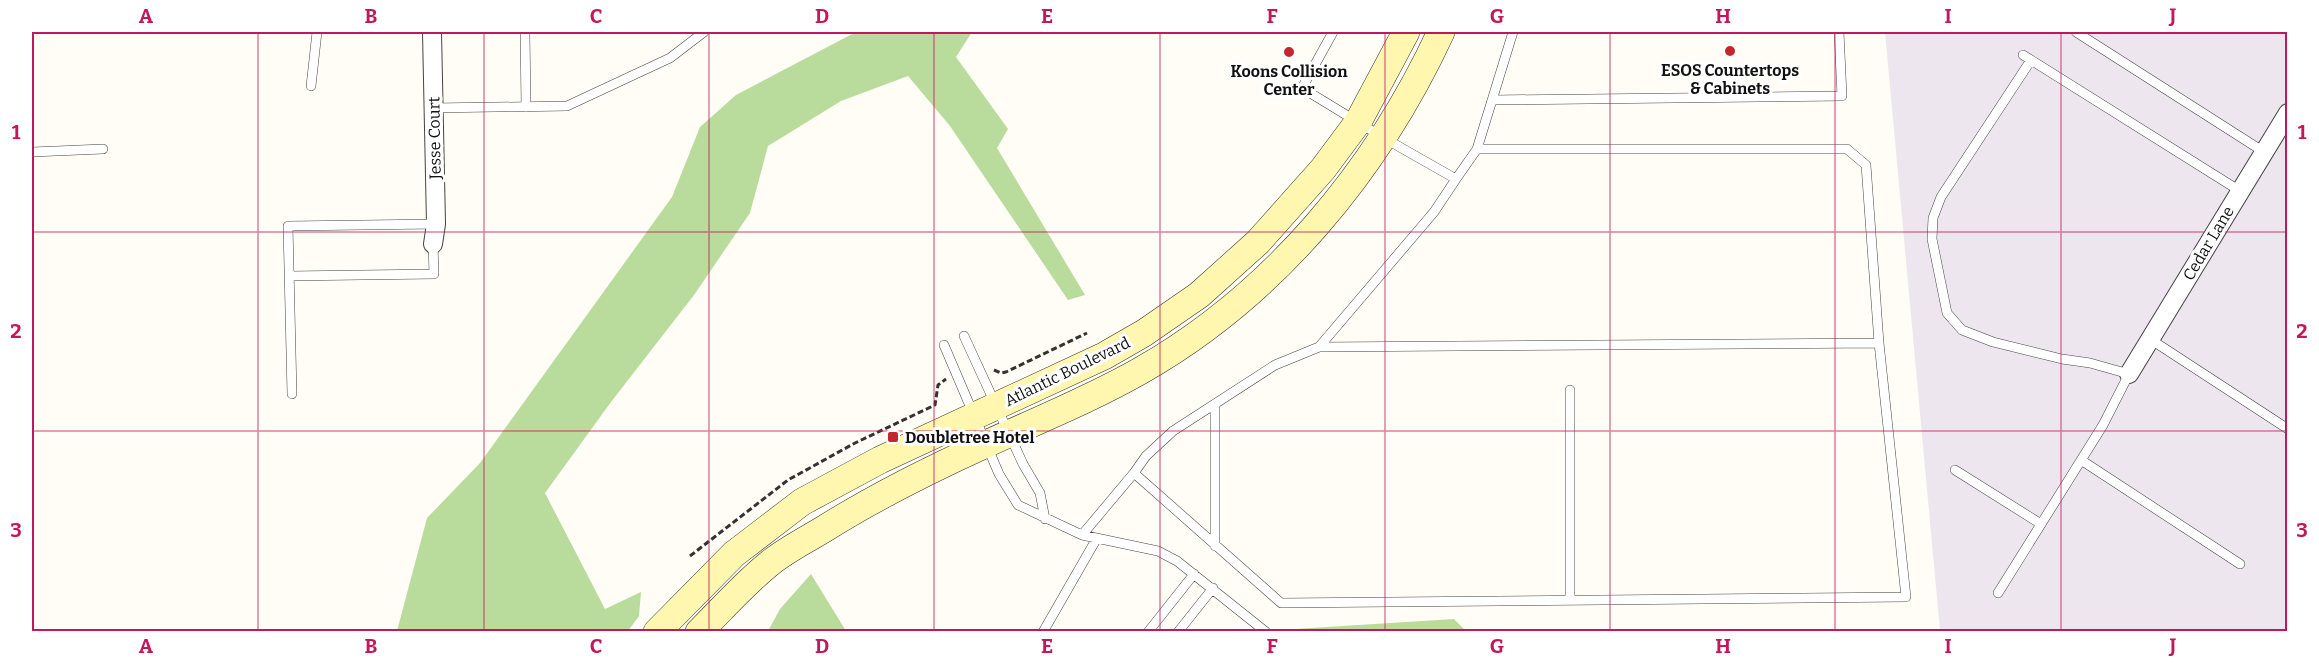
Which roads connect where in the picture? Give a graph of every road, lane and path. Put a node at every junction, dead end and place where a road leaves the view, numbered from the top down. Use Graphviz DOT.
graph roads {
  1 [pos="317,32"];
  2 [pos="432,32"];
  3 [pos="525,32"];
  4 [pos="704,32"];
  5 [pos="1334,32"];
  6 [pos="1406,32"];
  7 [pos="1440,32"];
  8 [pos="1514,32"];
  9 [pos="1839,32"];
  10 [pos="2076,32"];
  11 [pos="311,86"];
  12 [pos="1493,100"];
  13 [pos="526,106"];
  14 [pos="433,108"];
  15 [pos="2288,113"];
  16 [pos="1359,122"];
  17 [pos="1383,138"];
  18 [pos="104,149"];
  19 [pos="1477,149"];
  20 [pos="32,152"];
  21 [pos="2264,152"];
  22 [pos="1456,178"];
  23 [pos="2240,191"];
  24 [pos="436,224"];
  25 [pos="433,244"];
  26 [pos="289,276"];
  27 [pos="1087,333"];
  28 [pos="964,336"];
  29 [pos="2150,339"];
  30 [pos="1879,343"];
  31 [pos="944,345"];
  32 [pos="1318,347"];
  33 [pos="989,365"];
  34 [pos="2129,374"];
  35 [pos="1570,390"];
  36 [pos="292,394"];
  37 [pos="1215,405"];
  38 [pos="986,412"];
  39 [pos="2288,429"];
  40 [pos="999,439"];
  41 [pos="2081,460"];
  42 [pos="1955,470"];
  43 [pos="1134,474"];
  44 [pos="1045,519"];
  45 [pos="2042,524"];
  46 [pos="1082,535"];
  47 [pos="1097,538"];
  48 [pos="1215,546"];
  49 [pos="2240,564"];
  50 [pos="1194,574"];
  51 [pos="1213,588"];
  52 [pos="1998,593"];
  53 [pos="1570,600"];
  54 [pos="657,632"];
  55 [pos="699,632"];
  56 [pos="1043,632"];
  57 [pos="1148,632"];
  58 [pos="1178,632"];
  59 [pos="1266,632"];
  1 -- 11 [label="lane"];
  2 -- 14 [label="street, Jesse Court"];
  3 -- 13 [label="lane"];
  4 -- 13 [label="lane"];
  5 -- 16 [label="lane"];
  6 -- 16 [label="main road, Atlantic Boulevard"];
  7 -- 17 [label="main road, Atlantic Boulevard"];
  8 -- 12 [label="lane"];
  9 -- 12 [label="lane"];
  10 -- 21 [label="lane"];
  12 -- 19 [label="lane"];
  13 -- 14 [label="lane"];
  14 -- 24 [label="street, Jesse Court"];
  15 -- 21 [label="street, Cedar Lane"];
  16 -- 17 [label="lane"];
  16 -- 38 [label="main road, Atlantic Boulevard"];
  17 -- 22 [label="lane"];
  17 -- 40 [label="main road, Atlantic Boulevard"];
  18 -- 20 [label="lane"];
  19 -- 22 [label="lane"];
  19 -- 30 [label="lane"];
  21 -- 23 [label="street, Cedar Lane"];
  22 -- 32 [label="lane"];
  23 -- 29 [label="street, Cedar Lane"];
  23 -- 34 [label="lane"];
  24 -- 25 [label="street, Jesse Court"];
  24 -- 26 [label="lane"];
  25 -- 26 [label="lane"];
  26 -- 36 [label="lane"];
  27 -- 33 [label="path"];
  28 -- 38 [label="lane"];
  29 -- 34 [label="street, Cedar Lane"];
  29 -- 39 [label="lane"];
  30 -- 32 [label="lane"];
  30 -- 53 [label="lane"];
  31 -- 38 [label="lane"];
  32 -- 37 [label="lane"];
  34 -- 41 [label="lane"];
  35 -- 53 [label="lane"];
  37 -- 43 [label="lane"];
  37 -- 48 [label="lane"];
  38 -- 40 [label="lane"];
  38 -- 40 [label="lane"];
  38 -- 54 [label="main road, Atlantic Boulevard"];
  40 -- 44 [label="lane"];
  40 -- 44 [label="lane"];
  40 -- 55 [label="main road, Atlantic Boulevard"];
  41 -- 45 [label="lane"];
  41 -- 49 [label="lane"];
  42 -- 45 [label="lane"];
  43 -- 46 [label="lane"];
  43 -- 48 [label="lane"];
  44 -- 46 [label="lane"];
  45 -- 52 [label="lane"];
  46 -- 47 [label="lane"];
  47 -- 50 [label="lane"];
  47 -- 56 [label="lane"];
  48 -- 53 [label="lane"];
  50 -- 51 [label="lane"];
  50 -- 57 [label="lane"];
  51 -- 58 [label="lane"];
  51 -- 59 [label="lane"];
}
